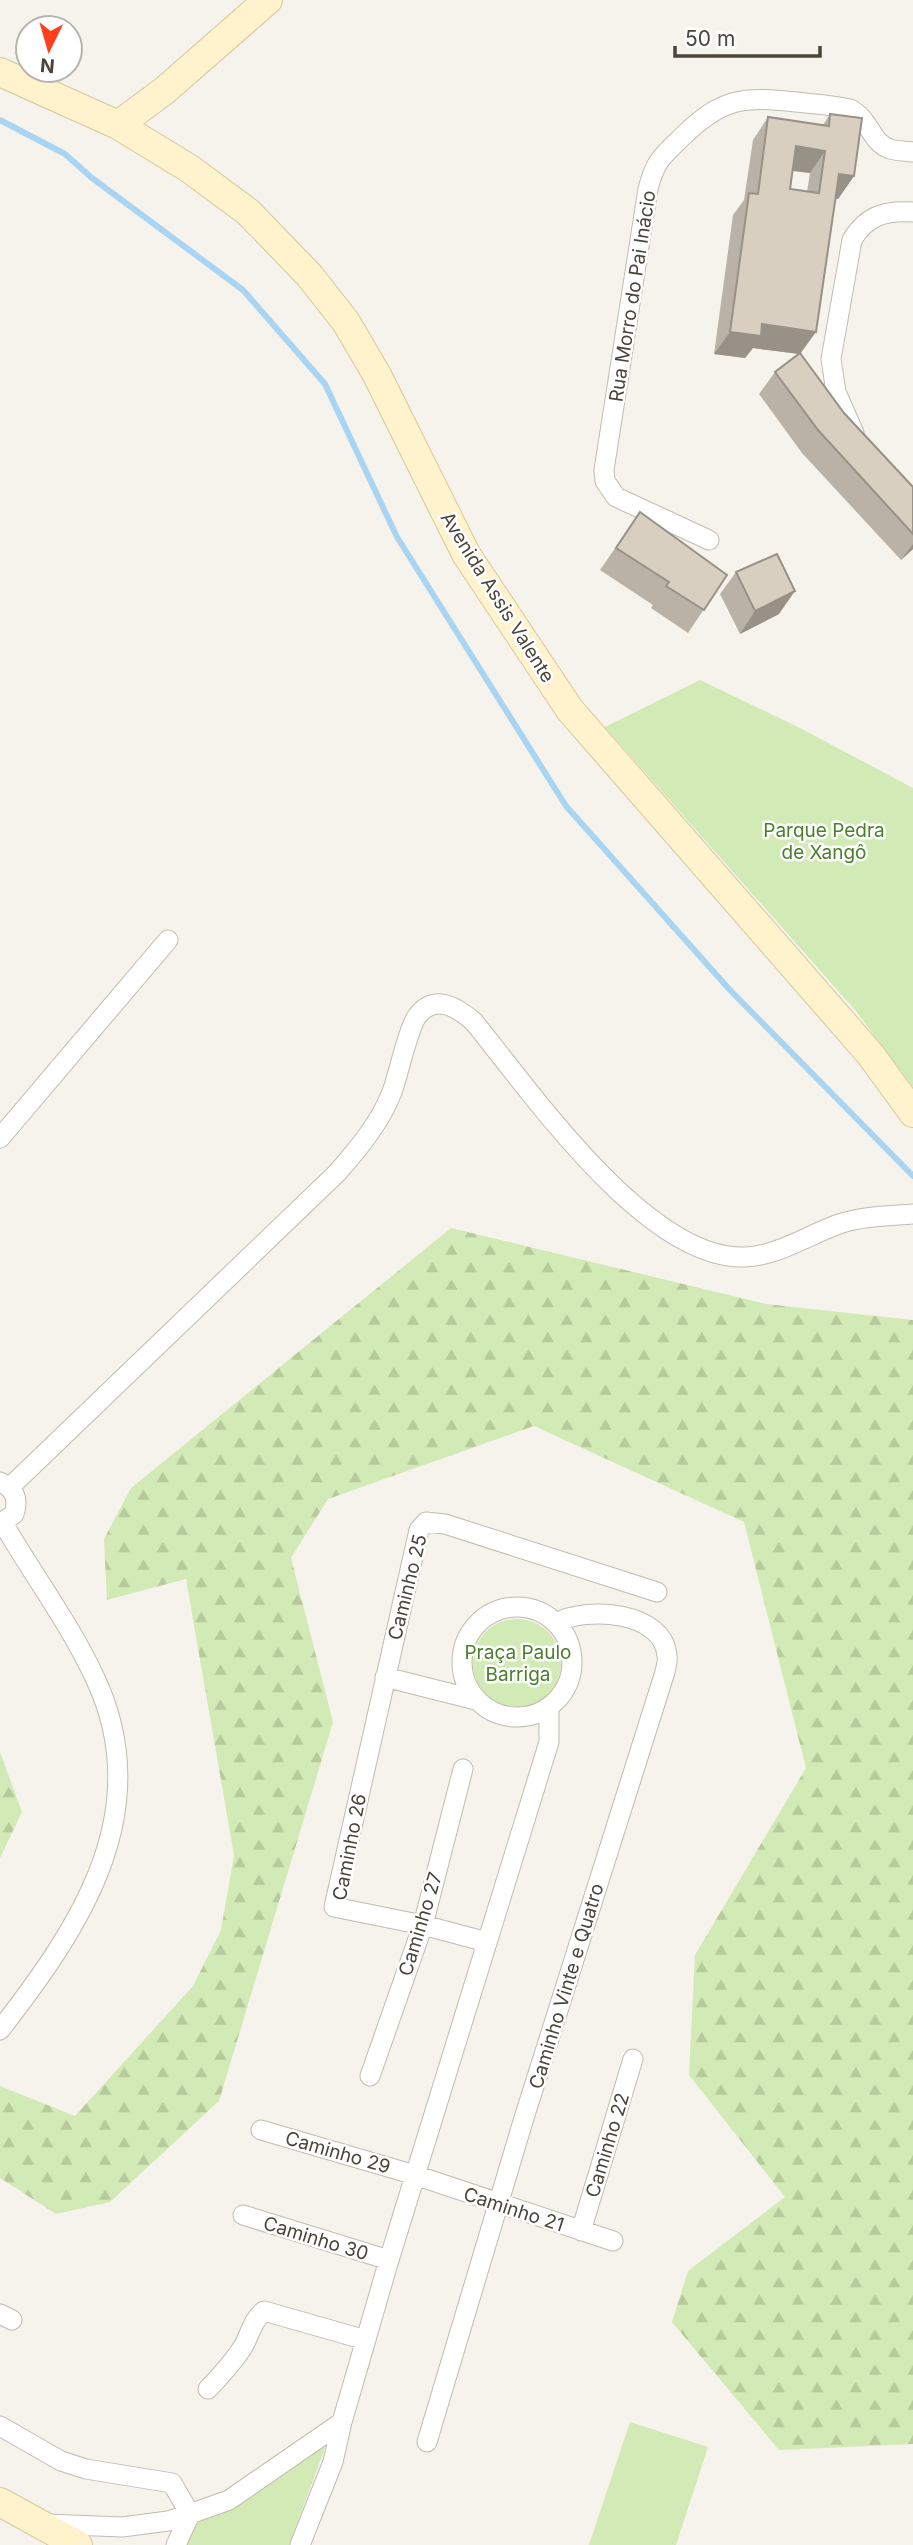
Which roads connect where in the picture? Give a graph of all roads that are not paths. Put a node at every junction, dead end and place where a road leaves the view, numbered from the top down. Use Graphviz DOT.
graph roads {
  1 [pos="268,0"];
  2 [pos="0,72"];
  3 [pos="164,91"];
  4 [pos="118,125"];
  5 [pos="147,143"];
  6 [pos="913,152"];
  7 [pos="913,212"];
  8 [pos="864,450"];
  9 [pos="709,540"];
  10 [pos="168,940"];
  11 [pos="913,1113"];
  12 [pos="0,1138"];
  13 [pos="913,1214"];
  14 [pos="5,1485"];
  15 [pos="2,1524"];
  16 [pos="657,1592"];
  17 [pos="556,1623"];
  18 [pos="385,1676"];
  19 [pos="476,1700"];
  20 [pos="549,1707"];
  21 [pos="463,1769"];
  22 [pos="423,1925"];
  23 [pos="487,1942"];
  24 [pos="0,2030"];
  25 [pos="634,2059"];
  26 [pos="370,2076"];
  27 [pos="261,2130"];
  28 [pos="415,2175"];
  29 [pos="499,2204"];
  30 [pos="243,2215"];
  31 [pos="581,2231"];
  32 [pos="613,2241"];
  33 [pos="389,2260"];
  34 [pos="366,2340"];
  35 [pos="208,2389"];
  36 [pos="342,2422"];
  37 [pos="0,2426"];
  38 [pos="428,2442"];
  39 [pos="0,2502"];
  40 [pos="190,2514"];
  41 [pos="37,2524"];
  42 [pos="78,2545"];
  43 [pos="176,2545"];
  44 [pos="300,2545"];
  1 -- 3 [label="main road"];
  2 -- 4 [label="main road, Avenida Assis Valente"];
  3 -- 4 [label="main road"];
  3 -- 5 [label="main road"];
  4 -- 5 [label="main road, Avenida Assis Valente"];
  5 -- 11 [label="main road, Avenida Assis Valente"];
  6 -- 9 [label="street, Rua Morro do Pai Inácio"];
  7 -- 8 [label="street"];
  10 -- 12 [label="street"];
  13 -- 14 [label="street"];
  14 -- 15 [label="street"];
  15 -- 24 [label="street"];
  16 -- 18 [label="street, Caminho 25"];
  17 -- 19 [label="street"];
  17 -- 20 [label="street"];
  17 -- 29 [label="street, Caminho Vinte e Quatro"];
  18 -- 19 [label="street"];
  18 -- 22 [label="street, Caminho 26"];
  19 -- 20 [label="street"];
  20 -- 23 [label="street"];
  21 -- 22 [label="street, Caminho 27"];
  22 -- 23 [label="street, Caminho 26"];
  22 -- 26 [label="street, Caminho 27"];
  23 -- 28 [label="street"];
  25 -- 31 [label="street, Caminho 22"];
  27 -- 28 [label="street, Caminho 29"];
  28 -- 29 [label="street, Caminho 21"];
  28 -- 33 [label="street"];
  29 -- 31 [label="street, Caminho 21"];
  29 -- 38 [label="street, Caminho Vinte e Quatro"];
  30 -- 33 [label="street, Caminho 30"];
  31 -- 32 [label="street, Caminho 21"];
  33 -- 34 [label="street"];
  34 -- 35 [label="street"];
  34 -- 36 [label="street"];
  36 -- 40 [label="street"];
  36 -- 44 [label="street"];
  37 -- 40 [label="street"];
  39 -- 41 [label="main road"];
  40 -- 41 [label="street"];
  40 -- 43 [label="street"];
  41 -- 42 [label="main road"];
}
